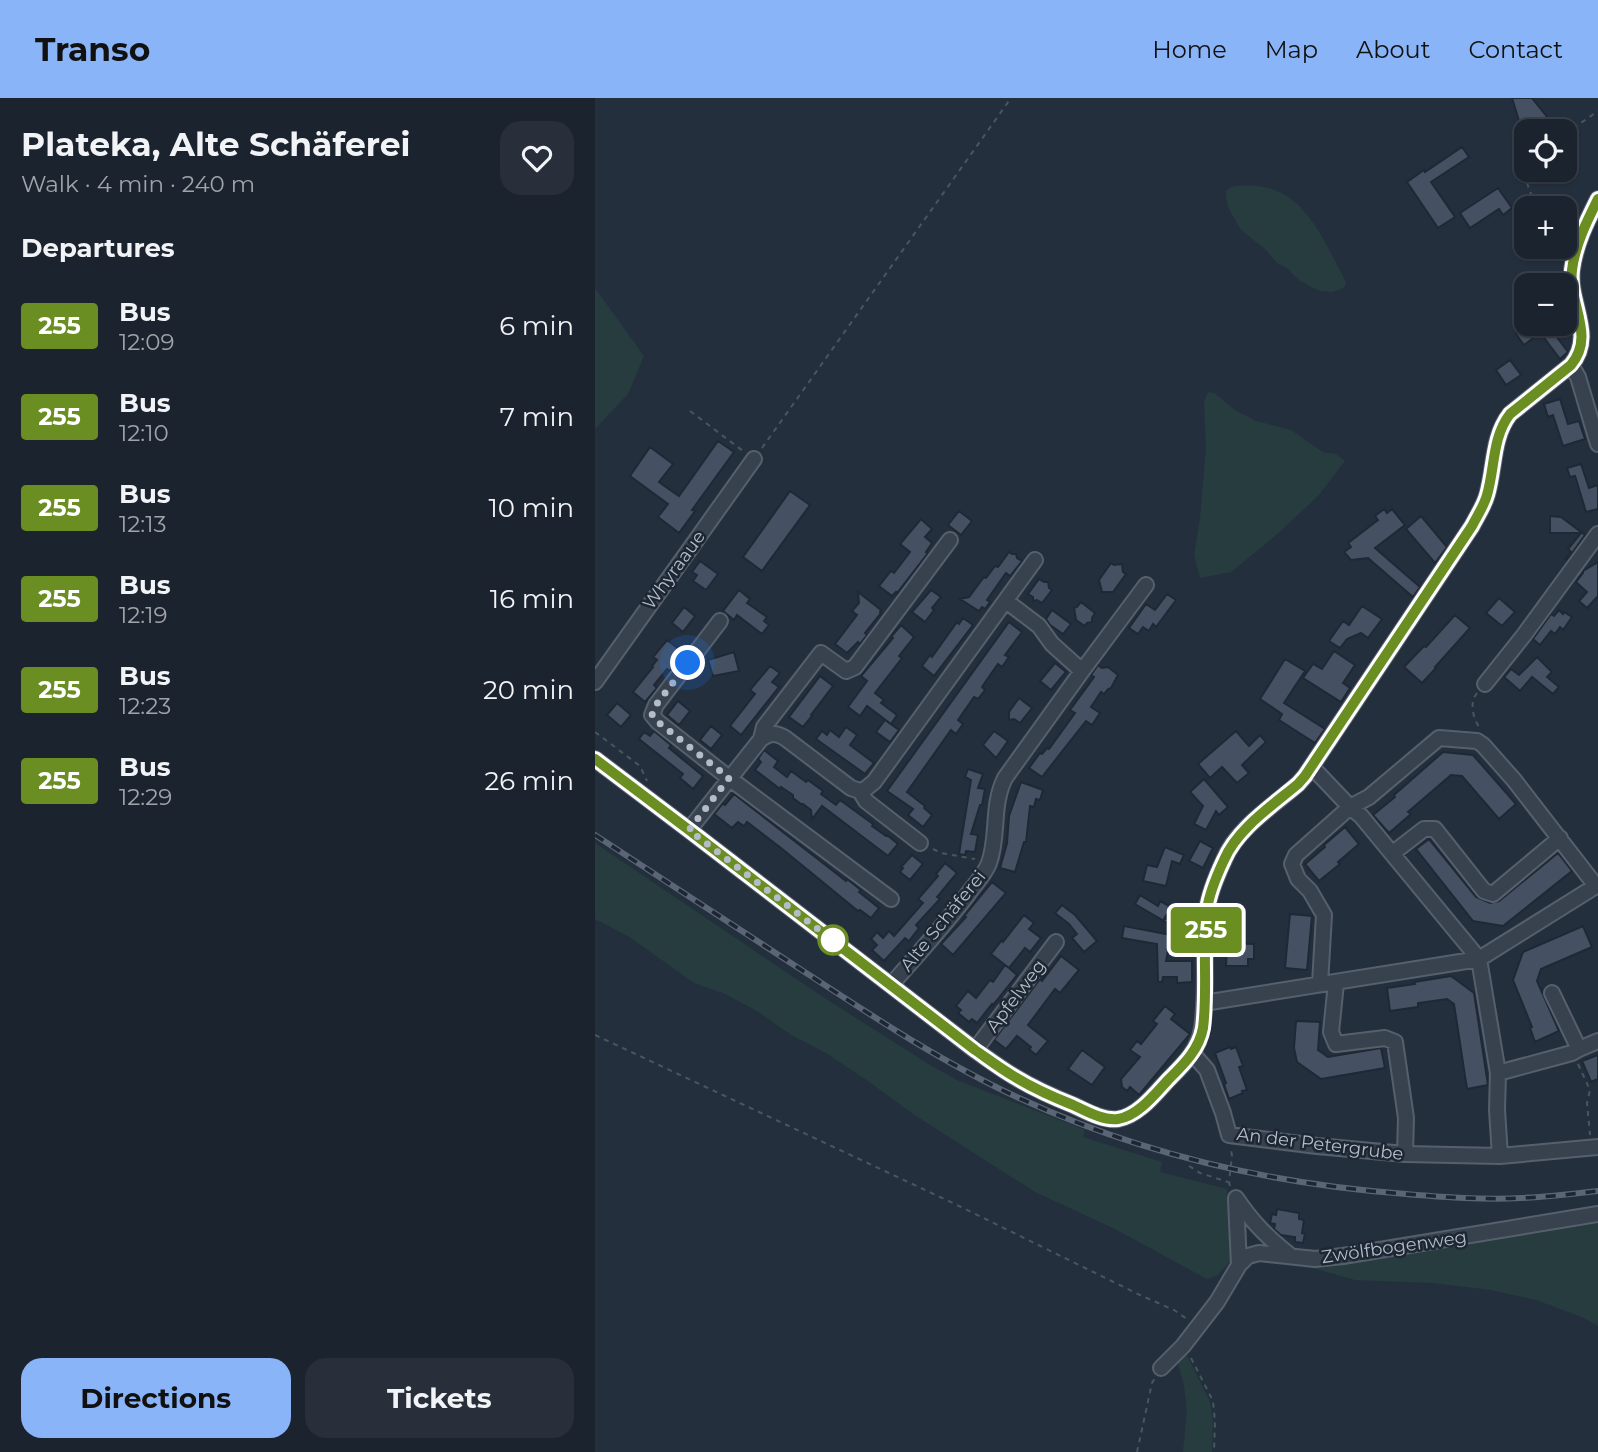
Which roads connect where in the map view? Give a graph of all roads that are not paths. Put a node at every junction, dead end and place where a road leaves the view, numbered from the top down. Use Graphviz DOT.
graph roads {
  1 [pos="1598,199"];
  2 [pos="1571,365"];
  3 [pos="1598,444"];
  4 [pos="754,459"];
  5 [pos="1598,534"];
  6 [pos="950,540"];
  7 [pos="1035,560"];
  8 [pos="1146,585"];
  9 [pos="1006,601"];
  10 [pos="720,621"];
  11 [pos="1082,671"];
  12 [pos="595,682"];
  13 [pos="1485,684"];
  14 [pos="761,739"];
  15 [pos="595,759"];
  16 [pos="1312,767"];
  17 [pos="729,778"];
  18 [pos="860,791"];
  19 [pos="1350,807"];
  20 [pos="689,830"];
  21 [pos="1560,838"];
  22 [pos="920,843"];
  23 [pos="1393,853"];
  24 [pos="1597,889"];
  25 [pos="891,899"];
  26 [pos="1056,943"];
  27 [pos="1479,959"];
  28 [pos="1336,983"];
  29 [pos="1320,984"];
  30 [pos="891,985"];
  31 [pos="1552,993"];
  32 [pos="1205,1003"];
  33 [pos="1598,1041"];
  34 [pos="975,1050"];
  35 [pos="1576,1051"];
  36 [pos="1192,1054"];
  37 [pos="1498,1073"];
  38 [pos="1595,1147"];
  39 [pos="1405,1154"];
  40 [pos="1500,1156"];
  41 [pos="1598,1214"];
  42 [pos="1291,1256"];
  43 [pos="1239,1265"];
  44 [pos="1161,1368"];
  1 -- 2 [label="street"];
  2 -- 3 [label="street"];
  2 -- 16 [label="street"];
  4 -- 12 [label="street, Whyraaue"];
  5 -- 13 [label="street"];
  6 -- 14 [label="street"];
  7 -- 9 [label="street"];
  8 -- 11 [label="street, Alte Schäferei"];
  9 -- 11 [label="street"];
  9 -- 18 [label="street"];
  10 -- 17 [label="street"];
  11 -- 30 [label="street, Alte Schäferei"];
  14 -- 17 [label="street"];
  14 -- 18 [label="street"];
  15 -- 20 [label="street"];
  16 -- 19 [label="street"];
  16 -- 32 [label="street"];
  17 -- 20 [label="street"];
  17 -- 25 [label="street"];
  18 -- 22 [label="street"];
  19 -- 21 [label="street"];
  19 -- 23 [label="street"];
  19 -- 29 [label="street"];
  20 -- 30 [label="street"];
  21 -- 23 [label="street"];
  21 -- 24 [label="street"];
  23 -- 27 [label="street"];
  24 -- 27 [label="street"];
  26 -- 34 [label="street, Apfelweg"];
  27 -- 28 [label="street"];
  27 -- 37 [label="street"];
  28 -- 29 [label="street"];
  28 -- 39 [label="street"];
  29 -- 32 [label="street"];
  30 -- 34 [label="street"];
  31 -- 35 [label="street"];
  32 -- 36 [label="street"];
  33 -- 35 [label="street"];
  34 -- 36 [label="street"];
  35 -- 37 [label="street"];
  36 -- 39 [label="street, An der Petergrube"];
  37 -- 40 [label="street"];
  38 -- 40 [label="street, An der Petergrube"];
  39 -- 40 [label="street, An der Petergrube"];
  41 -- 42 [label="street, Zwölfbogenweg"];
  42 -- 43 [label="street, Zwölfbogenweg"];
  42 -- 43 [label="street"];
  43 -- 44 [label="street"];
}
